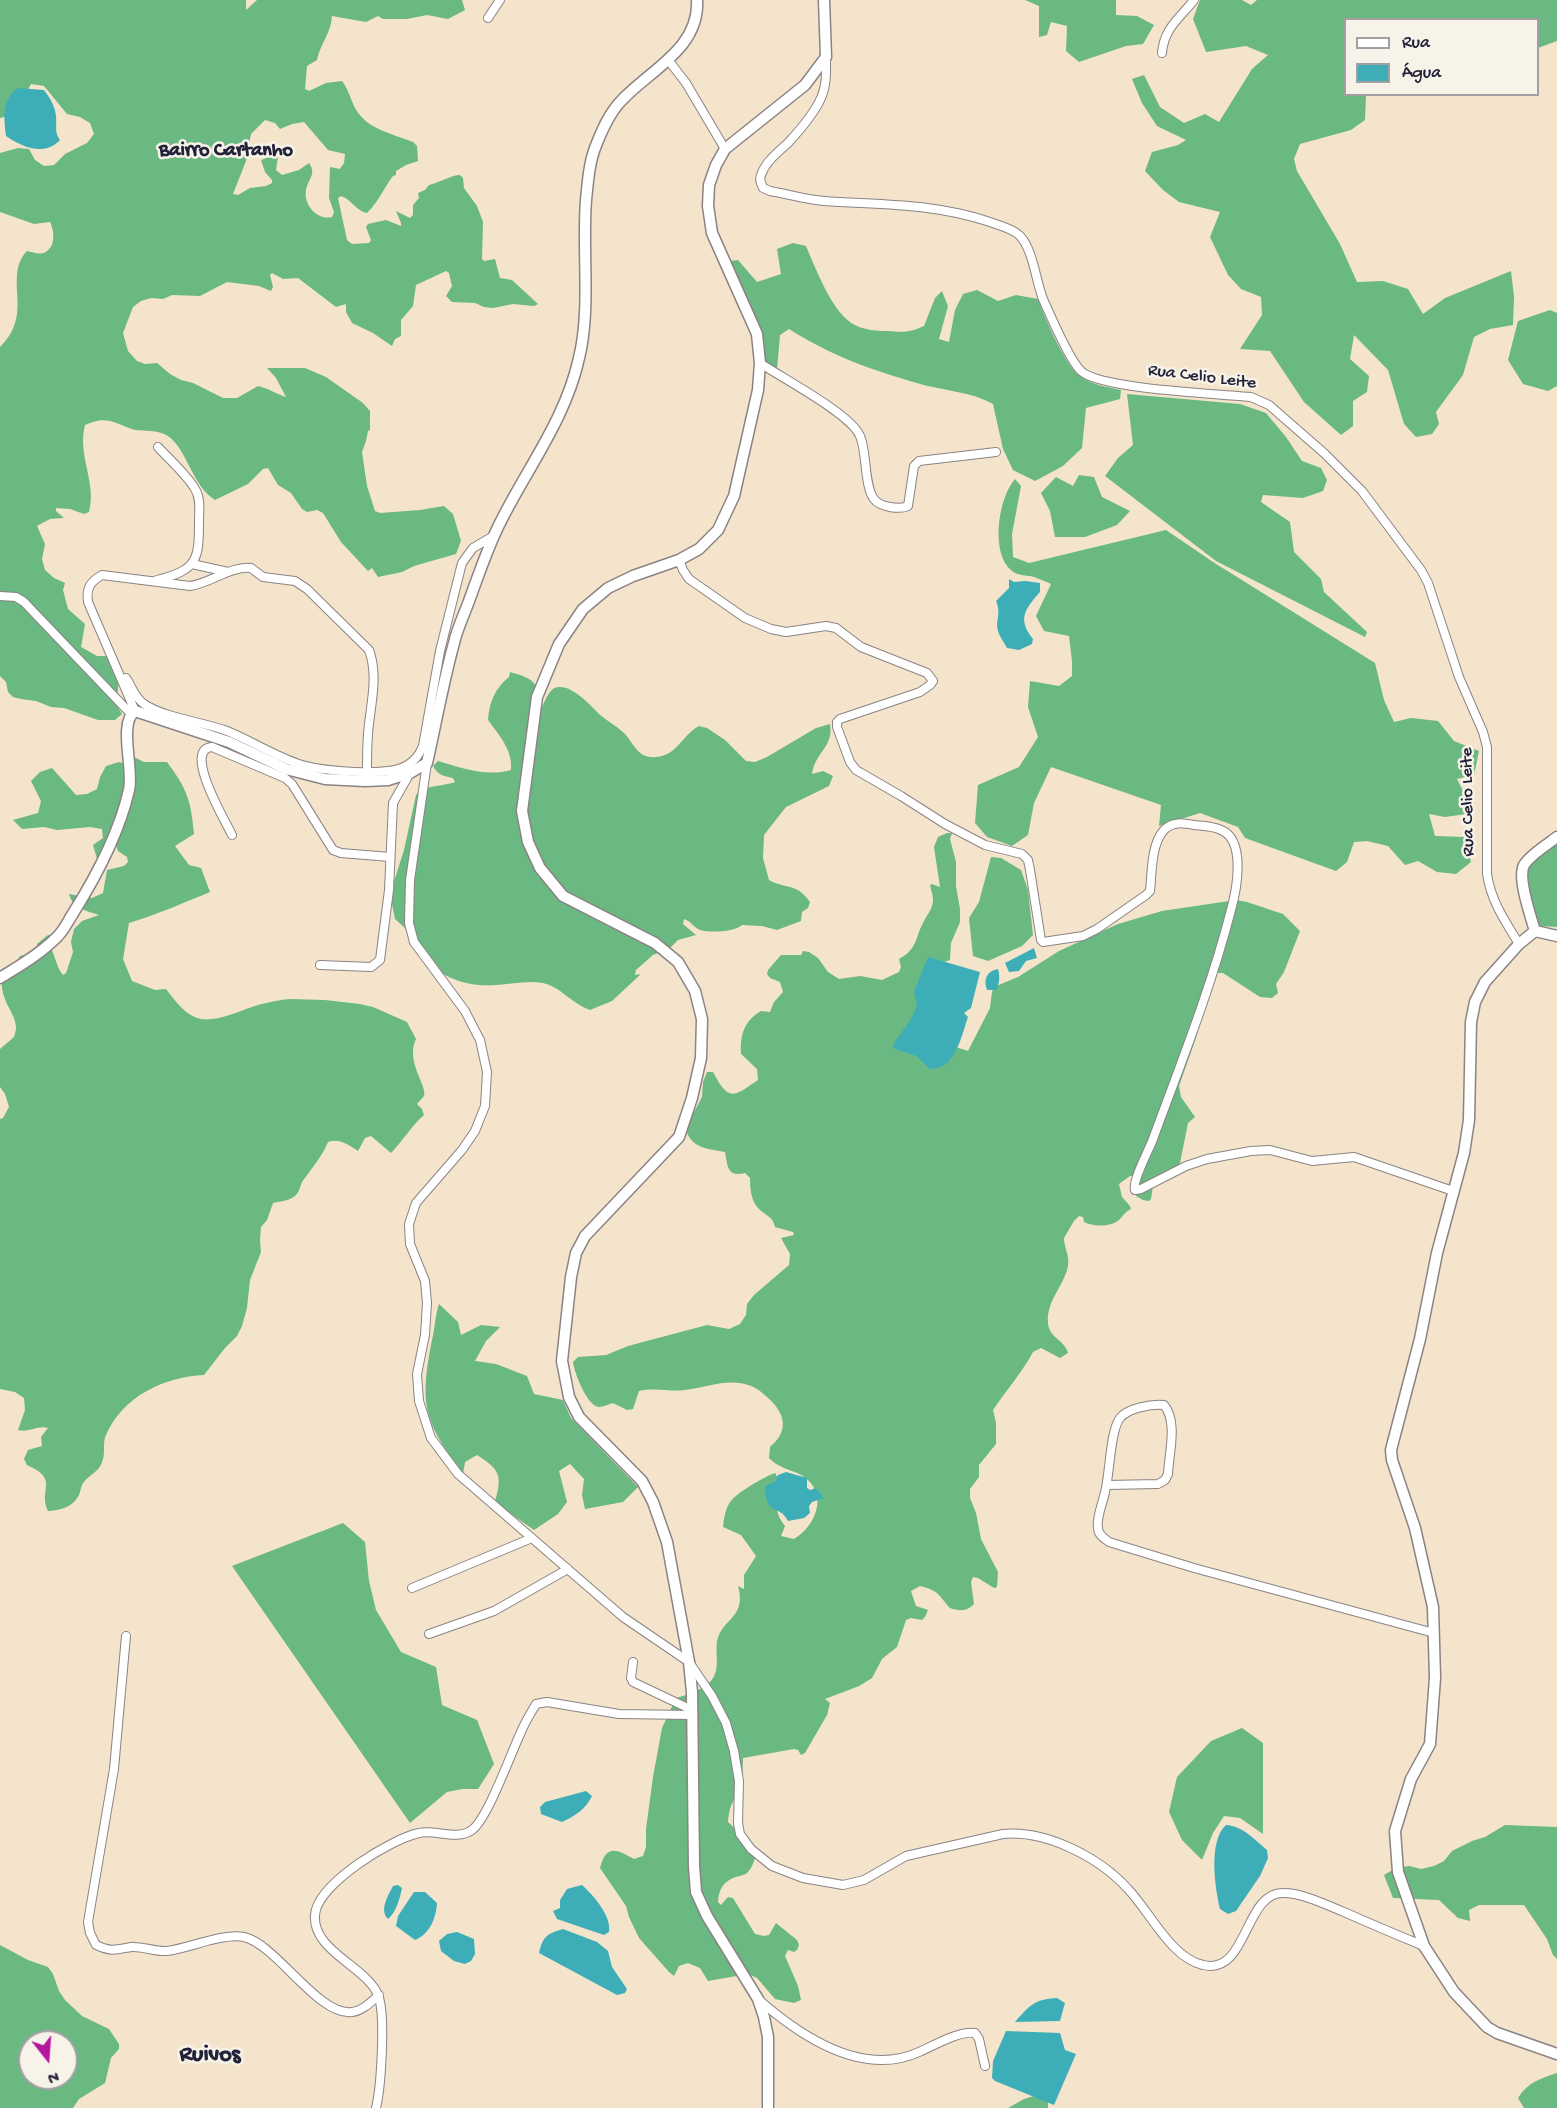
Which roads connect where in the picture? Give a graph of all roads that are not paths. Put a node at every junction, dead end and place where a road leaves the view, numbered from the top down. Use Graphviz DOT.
graph roads {
  1 [pos="500,0"];
  2 [pos="697,0"];
  3 [pos="824,0"];
  4 [pos="1194,0"];
  5 [pos="488,18"];
  6 [pos="1162,53"];
  7 [pos="826,57"];
  8 [pos="669,61"];
  9 [pos="725,148"];
  10 [pos="760,363"];
  11 [pos="158,447"];
  12 [pos="996,452"];
  13 [pos="495,535"];
  14 [pos="679,560"];
  15 [pos="192,564"];
  16 [pos="228,572"];
  17 [pos="151,581"];
  18 [pos="0,596"];
  19 [pos="118,673"];
  20 [pos="133,712"];
  21 [pos="427,763"];
  22 [pos="367,772"];
  23 [pos="410,773"];
  24 [pos="232,835"];
  25 [pos="1557,837"];
  26 [pos="390,857"];
  27 [pos="1535,931"];
  28 [pos="1557,936"];
  29 [pos="1519,944"];
  30 [pos="320,965"];
  31 [pos="0,978"];
  32 [pos="1454,1191"];
  33 [pos="1107,1485"];
  34 [pos="532,1538"];
  35 [pos="568,1569"];
  36 [pos="412,1588"];
  37 [pos="1434,1633"];
  38 [pos="429,1634"];
  39 [pos="126,1636"];
  40 [pos="633,1662"];
  41 [pos="689,1662"];
  42 [pos="692,1712"];
  43 [pos="1424,1946"];
  44 [pos="379,1995"];
  45 [pos="758,1998"];
  46 [pos="1557,2054"];
  47 [pos="985,2066"];
  48 [pos="376,2108"];
  49 [pos="768,2108"];
  1 -- 5 [label="street"];
  2 -- 8 [label="street"];
  3 -- 7 [label="street"];
  4 -- 6 [label="street"];
  7 -- 9 [label="street"];
  7 -- 29 [label="street, Rua Celio Leite"];
  8 -- 9 [label="street"];
  8 -- 13 [label="street"];
  9 -- 10 [label="street"];
  10 -- 12 [label="street"];
  10 -- 14 [label="street"];
  11 -- 15 [label="street"];
  13 -- 21 [label="street"];
  13 -- 22 [label="street"];
  14 -- 32 [label="street"];
  14 -- 41 [label="street"];
  15 -- 16 [label="street"];
  15 -- 17 [label="street"];
  16 -- 17 [label="street"];
  16 -- 22 [label="street"];
  17 -- 19 [label="street"];
  18 -- 20 [label="street"];
  19 -- 20 [label="street"];
  19 -- 22 [label="street"];
  20 -- 23 [label="street"];
  20 -- 31 [label="street"];
  21 -- 23 [label="street"];
  21 -- 34 [label="street"];
  23 -- 26 [label="street"];
  24 -- 26 [label="street"];
  25 -- 27 [label="street"];
  26 -- 30 [label="street"];
  27 -- 28 [label="street"];
  27 -- 29 [label="street"];
  29 -- 32 [label="street"];
  32 -- 37 [label="street"];
  33 -- 33 [label="street"];
  33 -- 37 [label="street"];
  34 -- 35 [label="street"];
  34 -- 36 [label="street"];
  35 -- 38 [label="street"];
  35 -- 41 [label="street"];
  37 -- 43 [label="street"];
  39 -- 44 [label="street"];
  40 -- 42 [label="street"];
  41 -- 42 [label="street"];
  41 -- 43 [label="street"];
  42 -- 44 [label="street"];
  42 -- 45 [label="street"];
  43 -- 46 [label="street"];
  44 -- 48 [label="street"];
  45 -- 47 [label="street"];
  45 -- 49 [label="street"];
}
